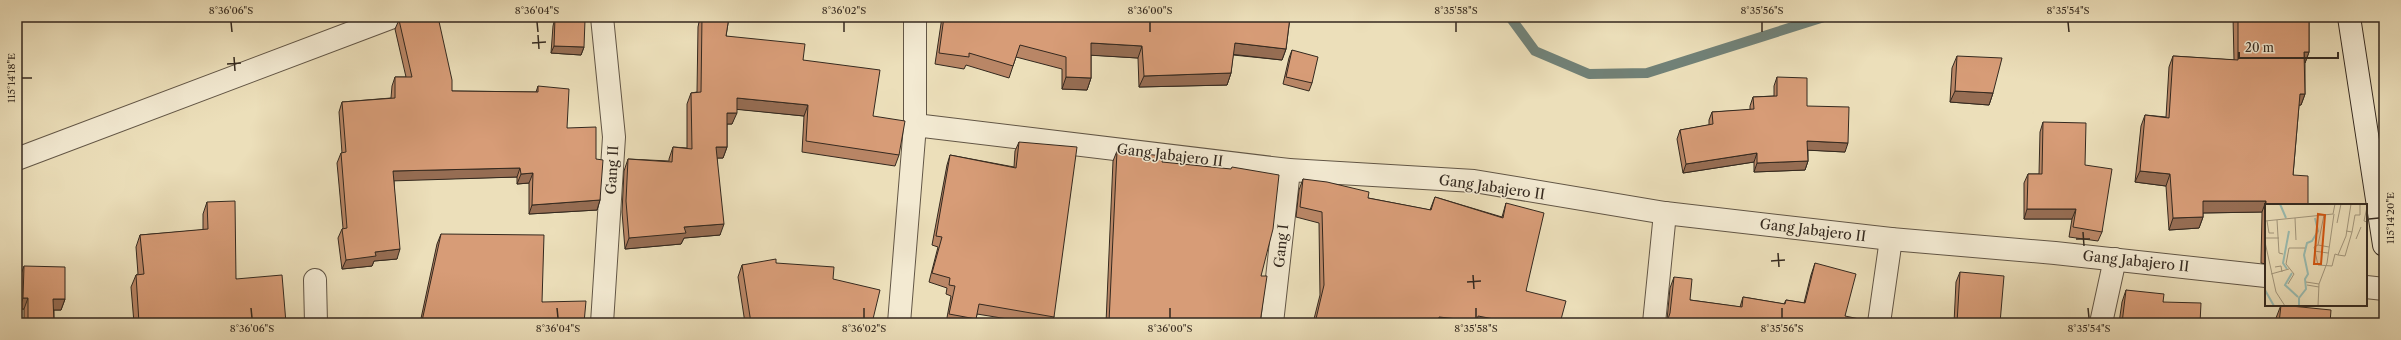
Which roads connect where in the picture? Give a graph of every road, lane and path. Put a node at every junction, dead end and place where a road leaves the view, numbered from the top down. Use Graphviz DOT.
graph roads {
  1 [pos="392,17"];
  2 [pos="602,17"];
  3 [pos="915,17"];
  4 [pos="2349,17"];
  5 [pos="916,125"];
  6 [pos="17,159"];
  7 [pos="1289,170"];
  8 [pos="1665,214"];
  9 [pos="1891,239"];
  10 [pos="2384,245"];
  11 [pos="2115,259"];
  12 [pos="2265,276"];
  13 [pos="315,280"];
  14 [pos="2367,287"];
  15 [pos="2384,289"];
  16 [pos="316,323"];
  17 [pos="602,323"];
  18 [pos="899,323"];
  19 [pos="1272,323"];
  20 [pos="1654,323"];
  21 [pos="1879,323"];
  22 [pos="2102,323"];
  1 -- 6 [label="street"];
  2 -- 17 [label="street, Gang II"];
  3 -- 5 [label="street"];
  4 -- 10 [label="street"];
  5 -- 7 [label="street, Gang Jabajero II"];
  5 -- 18 [label="street"];
  7 -- 8 [label="street, Gang Jabajero II"];
  7 -- 19 [label="street, Gang I"];
  8 -- 9 [label="street, Gang Jabajero II"];
  8 -- 20 [label="street"];
  9 -- 11 [label="street, Gang Jabajero II"];
  9 -- 21 [label="street"];
  11 -- 12 [label="street, Gang Jabajero II"];
  11 -- 22 [label="street"];
  13 -- 16 [label="street"];
  14 -- 15 [label="street"];
}
